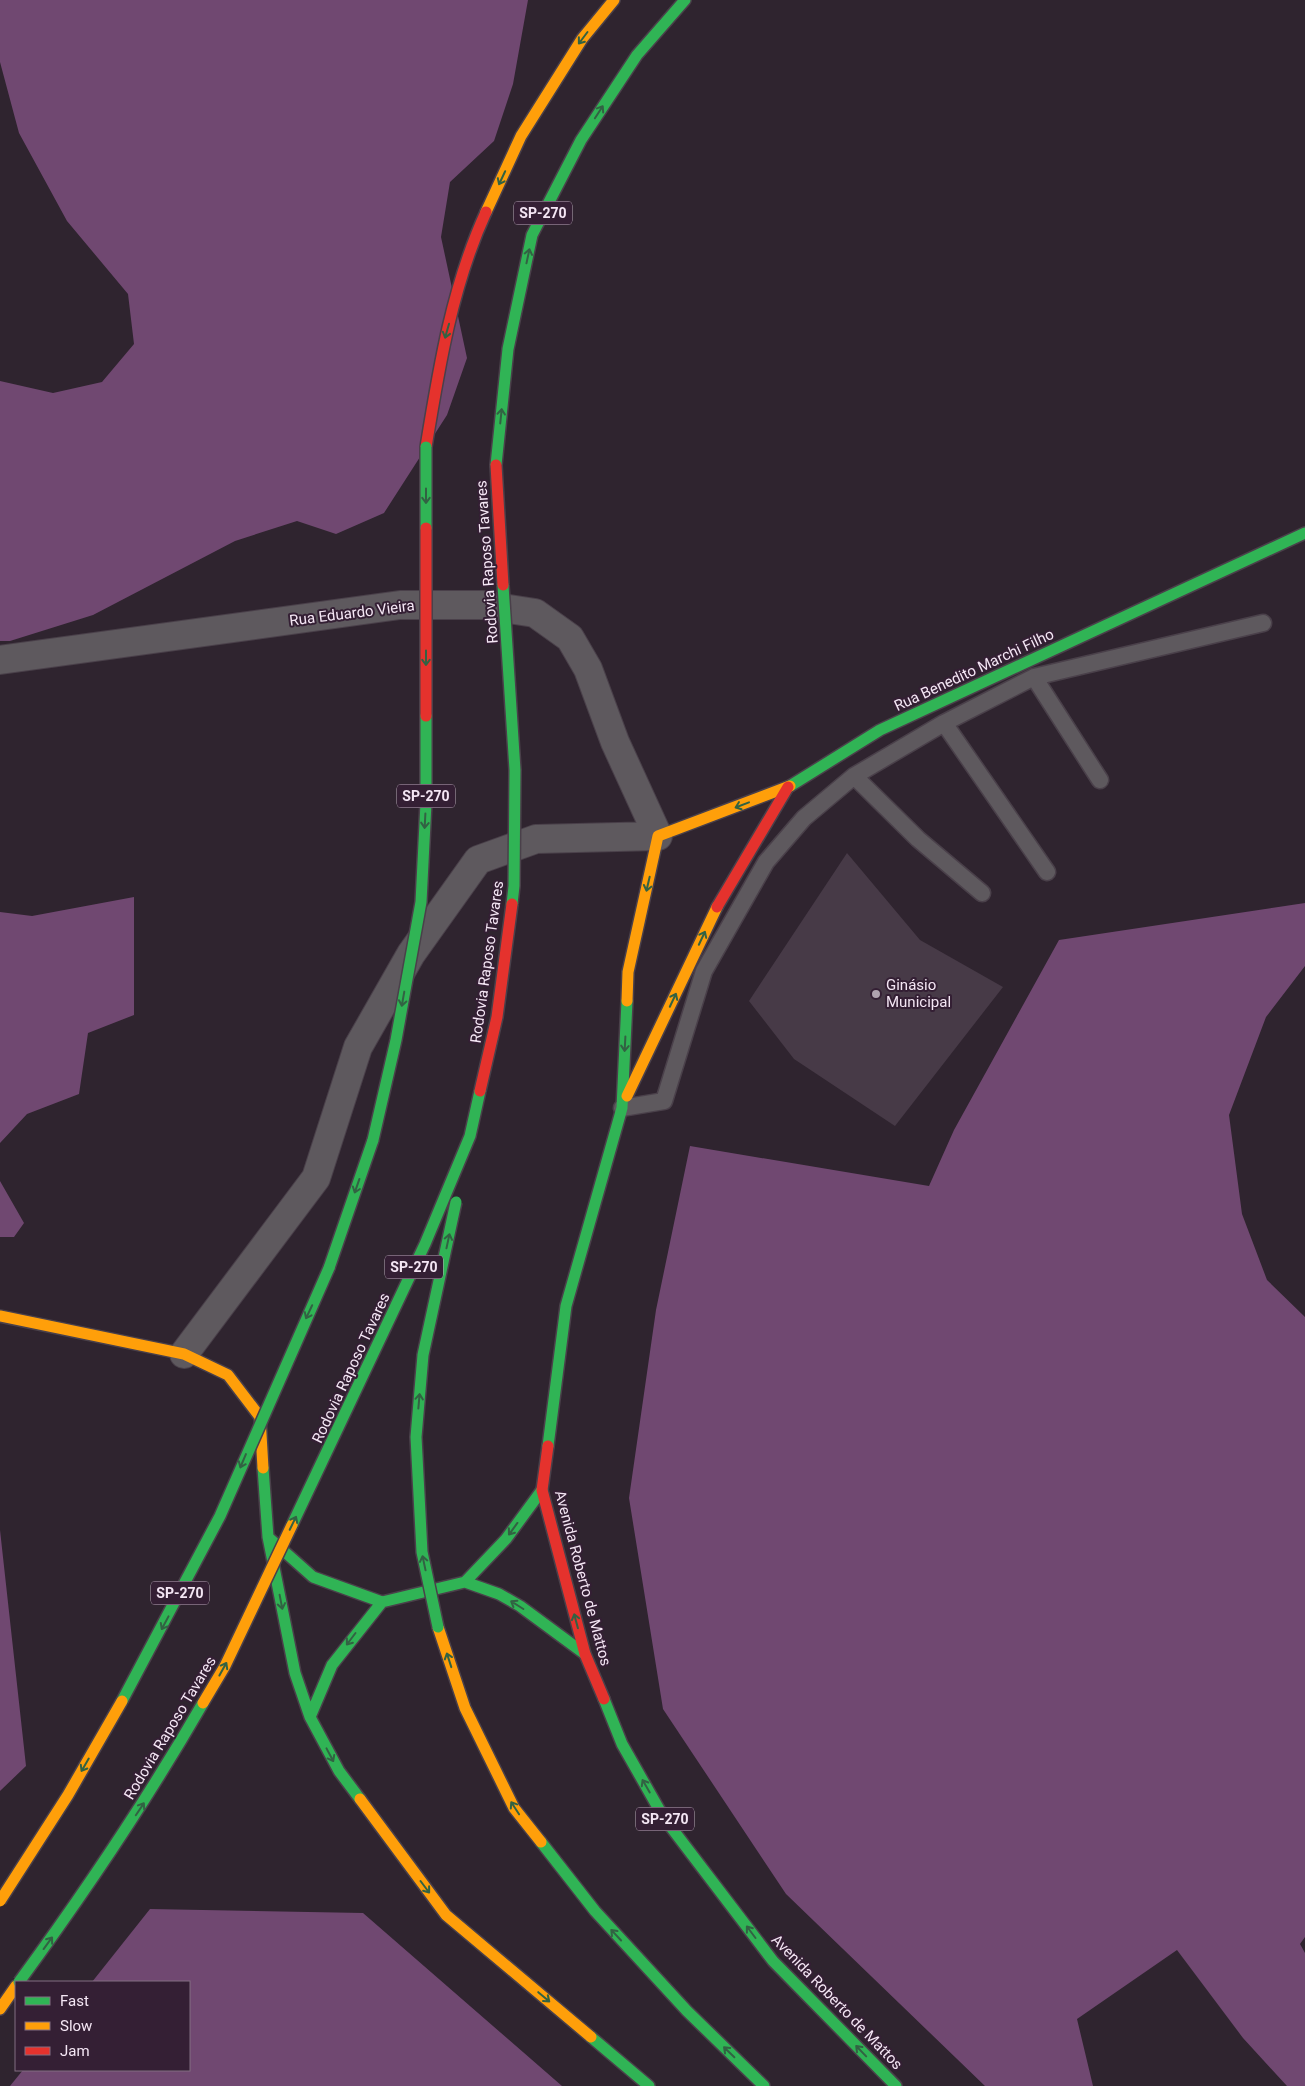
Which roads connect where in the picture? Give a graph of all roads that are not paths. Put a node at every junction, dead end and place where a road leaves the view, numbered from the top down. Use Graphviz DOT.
graph roads {
  1 [pos="614,0"];
  2 [pos="685,0"];
  3 [pos="1305,533"];
  4 [pos="1263,623"];
  5 [pos="0,660"];
  6 [pos="1034,677"];
  7 [pos="944,724"];
  8 [pos="854,776"];
  9 [pos="1100,780"];
  10 [pos="788,788"];
  11 [pos="658,836"];
  12 [pos="1047,872"];
  13 [pos="982,893"];
  14 [pos="622,1108"];
  15 [pos="470,1136"];
  16 [pos="0,1316"];
  17 [pos="184,1354"];
  18 [pos="542,1490"];
  19 [pos="268,1537"];
  20 [pos="465,1582"];
  21 [pos="382,1602"];
  22 [pos="585,1654"];
  23 [pos="310,1718"];
  24 [pos="0,1901"];
  25 [pos="20,1981"];
  26 [pos="15,1987"];
  27 [pos="0,2008"];
  28 [pos="649,2086"];
  29 [pos="764,2086"];
  30 [pos="896,2086"];
  1 -- 24 [label="main road, SP-270, one-way, bridge"];
  15 -- 2 [label="main road, Rodovia Raposo Tavares / SP-270, one-way, bridge"];
  3 -- 10 [label="main road, Rua Benedito Marchi Filho"];
  4 -- 6 [label="lane"];
  5 -- 11 [label="street, Rua Eduardo Vieira"];
  6 -- 7 [label="lane"];
  6 -- 9 [label="lane"];
  7 -- 8 [label="lane"];
  7 -- 12 [label="lane"];
  8 -- 13 [label="lane"];
  8 -- 14 [label="lane"];
  10 -- 11 [label="main road, Rua Benedito Marchi Filho, one-way"];
  14 -- 10 [label="main road, SP-270, one-way"];
  11 -- 14 [label="main road, Avenida Roberto de Mattos / SP-270, one-way"];
  11 -- 17 [label="street"];
  14 -- 18 [label="main road, Avenida Roberto de Mattos / SP-270"];
  25 -- 15 [label="main road, Rodovia Raposo Tavares / SP-270, one-way, bridge"];
  29 -- 15 [label="main road, one-way, bridge"];
  16 -- 17 [label="main road"];
  17 -- 19 [label="main road"];
  18 -- 20 [label="main road, one-way"];
  22 -- 18 [label="main road, Avenida Roberto de Mattos / SP-270, one-way"];
  19 -- 21 [label="main road"];
  19 -- 23 [label="main road, one-way"];
  20 -- 21 [label="main road"];
  22 -- 20 [label="main road, one-way"];
  21 -- 23 [label="main road, one-way"];
  30 -- 22 [label="main road, Avenida Roberto de Mattos / SP-270, one-way"];
  23 -- 28 [label="main road, one-way"];
  26 -- 27 [label="main road"];
}
